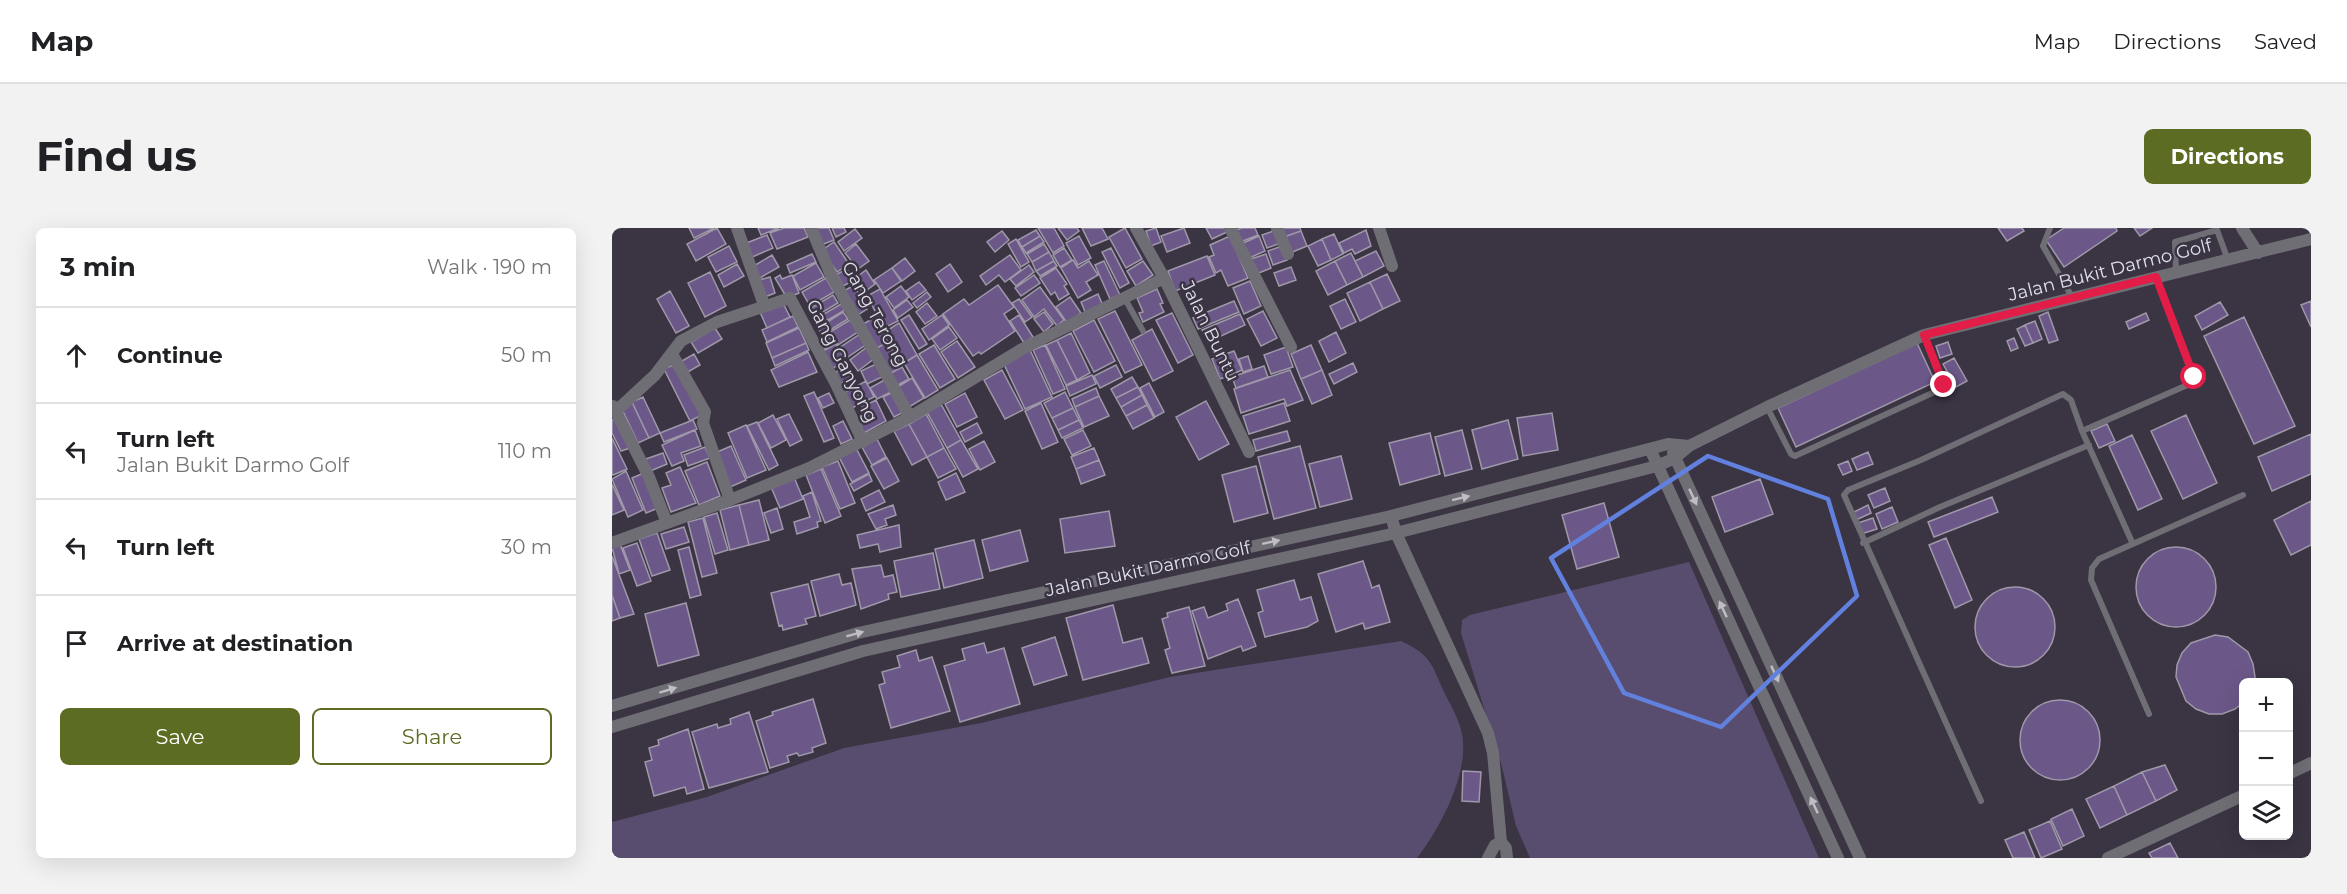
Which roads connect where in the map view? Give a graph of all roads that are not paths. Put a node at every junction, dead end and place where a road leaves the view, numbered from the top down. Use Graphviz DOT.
graph roads {
  1 [pos="737,228"];
  2 [pos="811,228"];
  3 [pos="1136,228"];
  4 [pos="1230,228"];
  5 [pos="1277,228"];
  6 [pos="1379,228"];
  7 [pos="2050,228"];
  8 [pos="2242,228"];
  9 [pos="2311,239"];
  10 [pos="2258,253"];
  11 [pos="1288,254"];
  12 [pos="2228,260"];
  13 [pos="1392,266"];
  14 [pos="2176,272"];
  15 [pos="2156,277"];
  16 [pos="1164,278"];
  17 [pos="2072,297"];
  18 [pos="1125,299"];
  19 [pos="764,305"];
  20 [pos="1143,331"];
  21 [pos="1924,335"];
  22 [pos="1291,347"];
  23 [pos="672,354"];
  24 [pos="1767,407"];
  25 [pos="614,408"];
  26 [pos="910,417"];
  27 [pos="2082,431"];
  28 [pos="863,442"];
  29 [pos="1668,444"];
  30 [pos="2089,445"];
  31 [pos="1689,446"];
  32 [pos="1650,449"];
  33 [pos="1249,452"];
  34 [pos="1675,458"];
  35 [pos="1657,466"];
  36 [pos="2243,495"];
  37 [pos="730,500"];
  38 [pos="1391,516"];
  39 [pos="667,523"];
  40 [pos="1396,533"];
  41 [pos="2132,542"];
  42 [pos="612,543"];
  43 [pos="1863,543"];
  44 [pos="612,706"];
  45 [pos="2149,714"];
  46 [pos="612,727"];
  47 [pos="2311,763"];
  48 [pos="2293,772"];
  49 [pos="2239,797"];
  50 [pos="1981,801"];
  51 [pos="1501,842"];
  52 [pos="1488,858"];
  53 [pos="1507,858"];
  54 [pos="1839,858"];
  55 [pos="1860,858"];
  56 [pos="2108,858"];
  1 -- 19 [label="street"];
  2 -- 26 [label="street, Gang Terong"];
  3 -- 16 [label="street, Jalan Buntu"];
  4 -- 22 [label="street"];
  5 -- 11 [label="street"];
  6 -- 13 [label="street"];
  7 -- 17 [label="lane"];
  8 -- 10 [label="street"];
  9 -- 10 [label="street, Jalan Bukit Darmo Golf"];
  10 -- 12 [label="street, Jalan Bukit Darmo Golf"];
  12 -- 14 [label="street, Jalan Bukit Darmo Golf"];
  12 -- 14 [label="lane"];
  14 -- 15 [label="street, Jalan Bukit Darmo Golf"];
  15 -- 17 [label="street, Jalan Bukit Darmo Golf"];
  15 -- 27 [label="lane"];
  16 -- 18 [label="street"];
  16 -- 33 [label="street, Jalan Buntu"];
  17 -- 21 [label="street, Jalan Bukit Darmo Golf"];
  18 -- 20 [label="lane"];
  18 -- 26 [label="street"];
  19 -- 23 [label="street"];
  19 -- 28 [label="street, Gang Ganyong"];
  21 -- 24 [label="street, Jalan Bukit Darmo Golf"];
  21 -- 24 [label="lane"];
  23 -- 25 [label="street"];
  23 -- 37 [label="street"];
  24 -- 31 [label="street, Jalan Bukit Darmo Golf"];
  25 -- 39 [label="street"];
  26 -- 28 [label="street"];
  27 -- 30 [label="lane"];
  27 -- 43 [label="lane"];
  28 -- 37 [label="street"];
  29 -- 31 [label="street, Jalan Bukit Darmo Golf"];
  29 -- 32 [label="street, Jalan Bukit Darmo Golf"];
  29 -- 34 [label="street"];
  30 -- 41 [label="lane"];
  30 -- 43 [label="lane"];
  31 -- 34 [label="street, Jalan Bukit Darmo Golf"];
  32 -- 35 [label="street"];
  38 -- 32 [label="street, Jalan Bukit Darmo Golf, one-way"];
  34 -- 35 [label="street, Jalan Bukit Darmo Golf"];
  34 -- 55 [label="street, one-way"];
  35 -- 40 [label="street, Jalan Bukit Darmo Golf"];
  54 -- 35 [label="street, one-way"];
  36 -- 41 [label="lane"];
  37 -- 39 [label="street"];
  38 -- 40 [label="street"];
  44 -- 38 [label="street, Jalan Bukit Darmo Golf, one-way"];
  39 -- 42 [label="street"];
  40 -- 46 [label="street, Jalan Bukit Darmo Golf"];
  40 -- 51 [label="street"];
  41 -- 45 [label="lane"];
  43 -- 50 [label="lane"];
  47 -- 48 [label="street"];
  49 -- 56 [label="street"];
  51 -- 52 [label="street"];
  51 -- 53 [label="street"];
}
